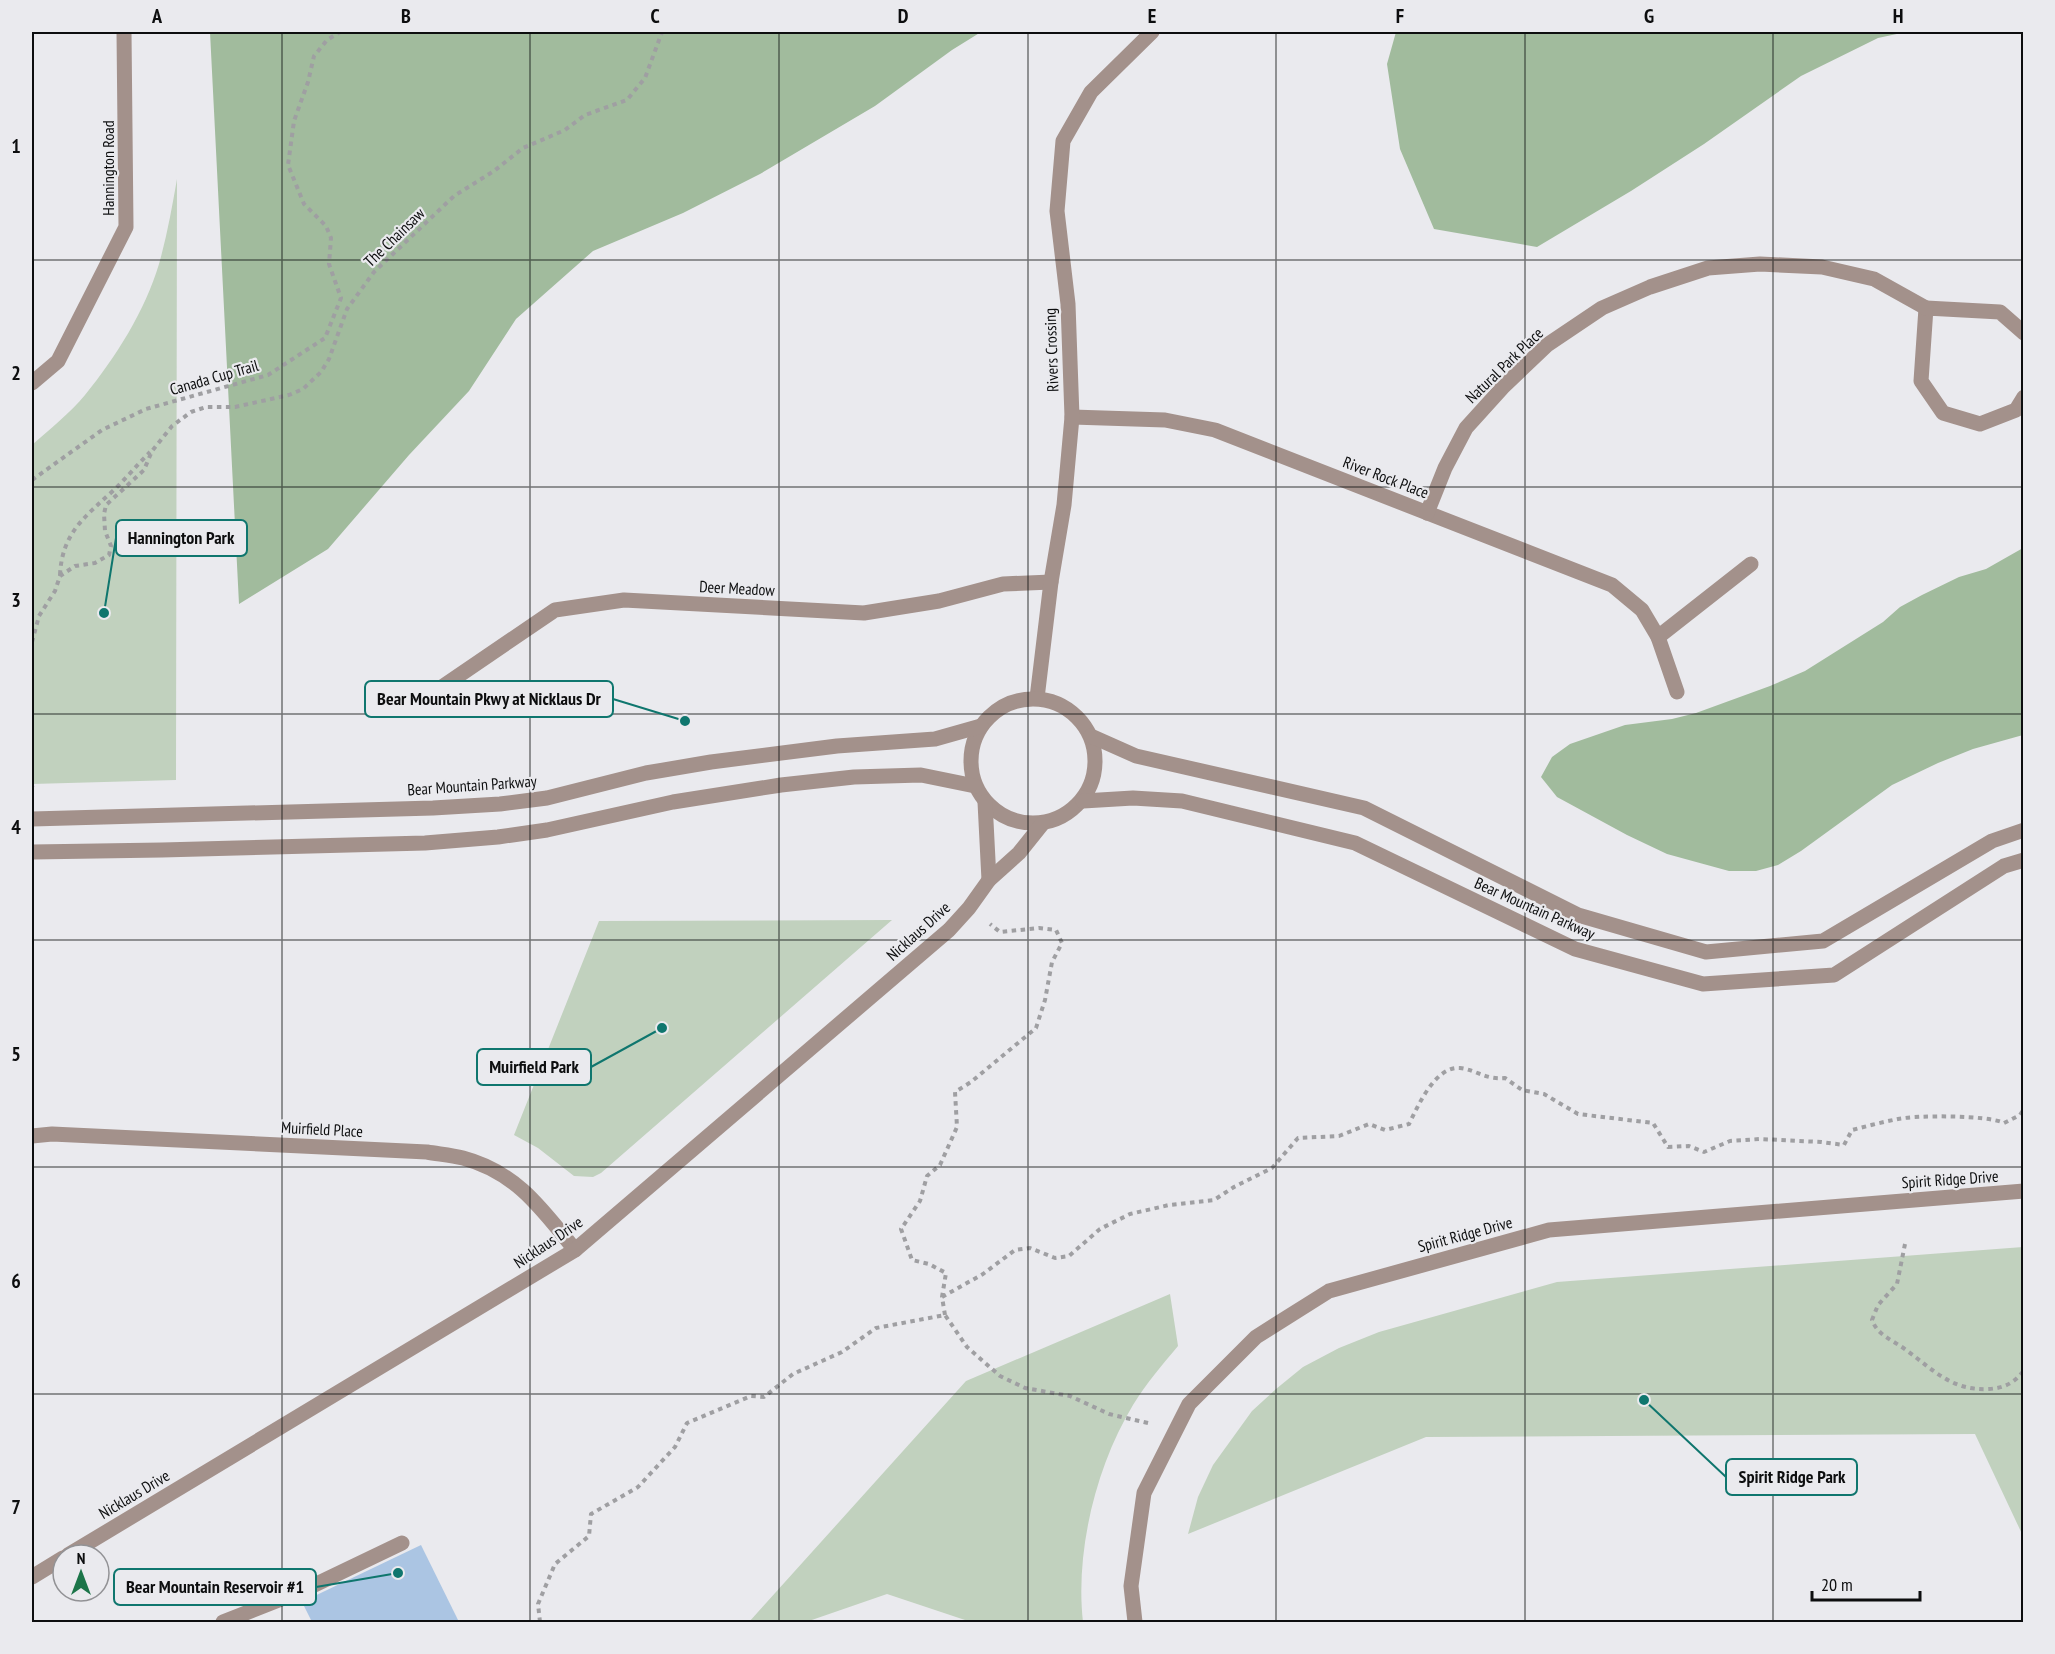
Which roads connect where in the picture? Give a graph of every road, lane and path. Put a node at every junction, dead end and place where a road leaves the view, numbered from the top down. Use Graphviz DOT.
graph roads {
  1 [pos="124,32"];
  2 [pos="340,32"];
  3 [pos="662,32"];
  4 [pos="1152,32"];
  5 [pos="1926,308"];
  6 [pos="2024,333"];
  7 [pos="32,383"];
  8 [pos="2024,397"];
  9 [pos="1072,417"];
  10 [pos="152,451"];
  11 [pos="32,480"];
  12 [pos="1427,513"];
  13 [pos="1751,564"];
  14 [pos="60,576"];
  15 [pos="1051,582"];
  16 [pos="1658,637"];
  17 [pos="32,642"];
  18 [pos="442,687"];
  19 [pos="1677,692"];
  20 [pos="1037,698"];
  21 [pos="981,726"];
  22 [pos="1091,736"];
  23 [pos="975,786"];
  24 [pos="1083,801"];
  25 [pos="986,802"];
  26 [pos="32,819"];
  27 [pos="1043,823"];
  28 [pos="2024,830"];
  29 [pos="32,852"];
  30 [pos="2024,860"];
  31 [pos="989,880"];
  32 [pos="969,908"];
  33 [pos="2024,1109"];
  34 [pos="32,1136"];
  35 [pos="2024,1191"];
  36 [pos="1905,1244"];
  37 [pos="575,1250"];
  38 [pos="942,1297"];
  39 [pos="945,1315"];
  40 [pos="2024,1370"];
  41 [pos="1175,1431"];
  42 [pos="88,1543"];
  43 [pos="402,1543"];
  44 [pos="51,1565"];
  45 [pos="32,1577"];
  46 [pos="223,1623"];
  47 [pos="540,1623"];
  48 [pos="1136,1623"];
  1 -- 7 [label="street, Hannington Road"];
  2 -- 11 [label="path, Canada Cup Trail"];
  3 -- 10 [label="path, The Chainsaw"];
  4 -- 9 [label="street, Rivers Crossing"];
  5 -- 6 [label="street, Natural Park Place"];
  5 -- 8 [label="street"];
  5 -- 12 [label="street, Natural Park Place"];
  9 -- 12 [label="street, River Rock Place"];
  9 -- 15 [label="street, Rivers Crossing"];
  10 -- 14 [label="path, The Chainsaw"];
  10 -- 14 [label="path, The Chainsaw"];
  12 -- 16 [label="street, River Rock Place"];
  13 -- 16 [label="street"];
  14 -- 17 [label="path, The Chainsaw"];
  15 -- 18 [label="street, Deer Meadow"];
  15 -- 20 [label="street, Rivers Crossing"];
  16 -- 19 [label="street, River Rock Place"];
  20 -- 21 [label="street"];
  20 -- 22 [label="street"];
  21 -- 23 [label="street"];
  21 -- 26 [label="street, Bear Mountain Parkway"];
  22 -- 24 [label="street"];
  22 -- 28 [label="street, Bear Mountain Parkway"];
  23 -- 25 [label="street"];
  23 -- 29 [label="street"];
  24 -- 27 [label="street"];
  24 -- 30 [label="street, Bear Mountain Parkway"];
  25 -- 27 [label="street"];
  25 -- 31 [label="street"];
  27 -- 31 [label="street, Nicklaus Drive"];
  31 -- 32 [label="street, Nicklaus Drive"];
  32 -- 37 [label="street, Nicklaus Drive"];
  32 -- 38 [label="path"];
  33 -- 38 [label="path"];
  34 -- 37 [label="street, Muirfield Place"];
  35 -- 41 [label="street, Spirit Ridge Drive"];
  36 -- 40 [label="path"];
  37 -- 42 [label="street, Nicklaus Drive"];
  38 -- 39 [label="path"];
  39 -- 41 [label="path"];
  39 -- 47 [label="path"];
  41 -- 48 [label="street, Spirit Ridge Drive"];
  43 -- 46 [label="street"];
  44 -- 45 [label="street"];
}
